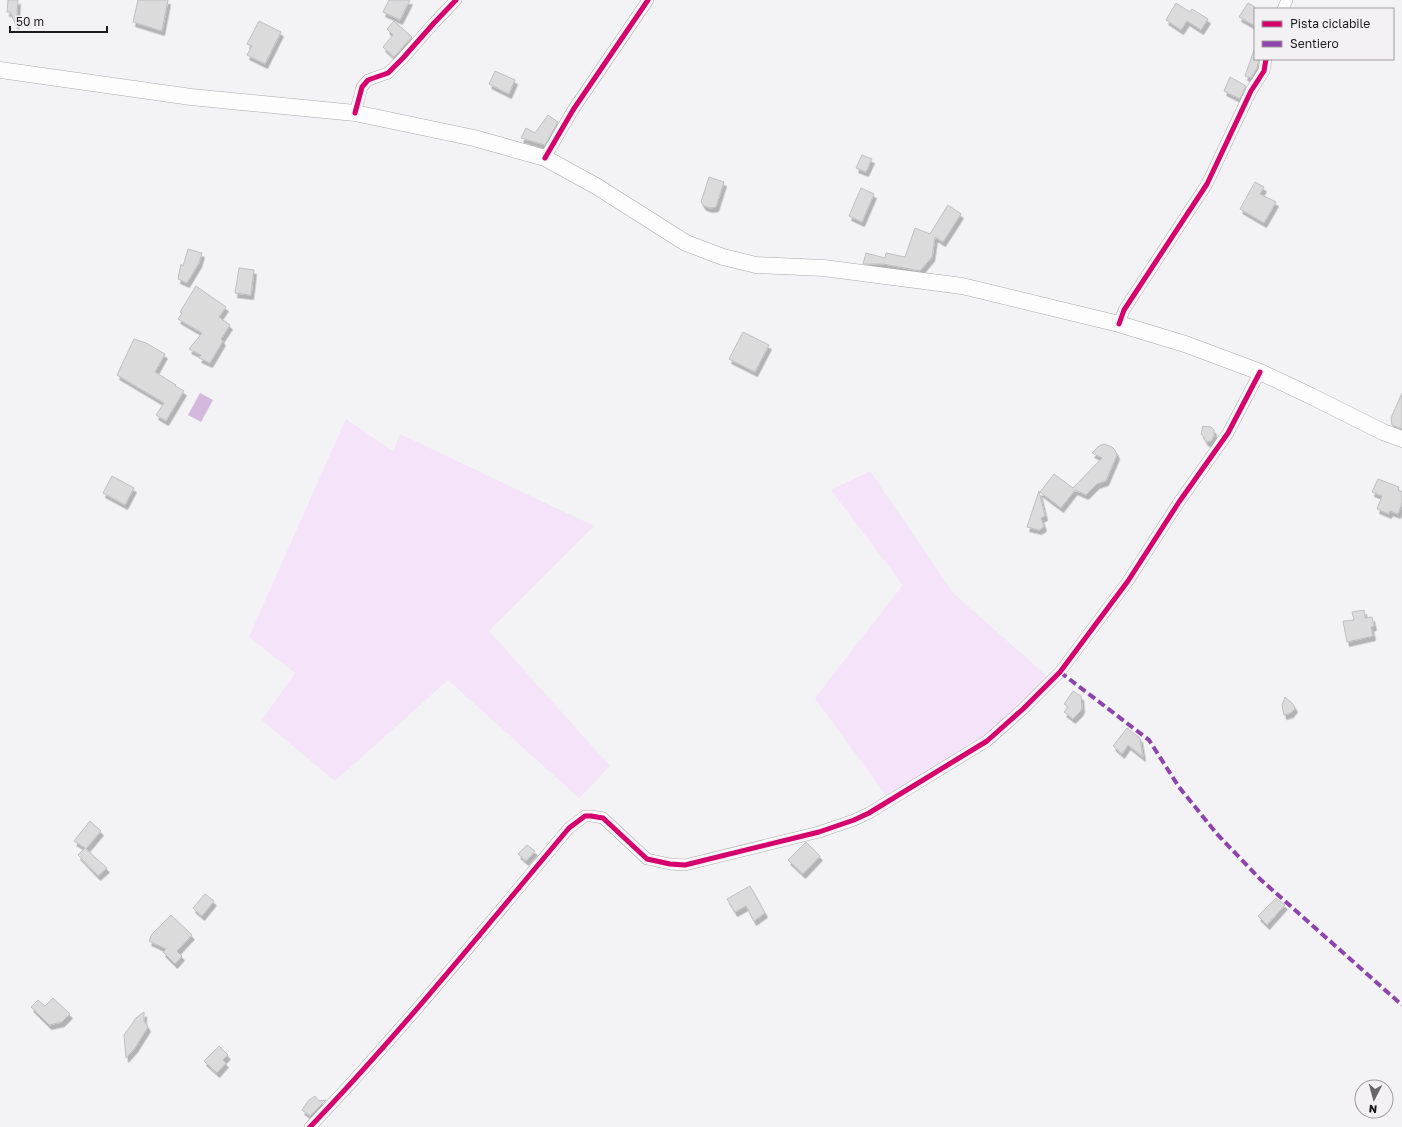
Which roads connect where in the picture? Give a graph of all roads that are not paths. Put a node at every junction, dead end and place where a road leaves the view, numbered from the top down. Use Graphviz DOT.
graph roads {
  1 [pos="456,0"];
  2 [pos="648,0"];
  3 [pos="1266,60"];
  4 [pos="0,70"];
  5 [pos="355,113"];
  6 [pos="545,158"];
  7 [pos="1119,324"];
  8 [pos="1260,372"];
  9 [pos="1402,439"];
  10 [pos="310,1127"];
  1 -- 5 [label="street"];
  2 -- 6 [label="street"];
  3 -- 7 [label="street"];
  4 -- 5 [label="main road"];
  5 -- 6 [label="main road"];
  6 -- 7 [label="main road"];
  7 -- 8 [label="main road"];
  8 -- 9 [label="main road"];
  8 -- 10 [label="street"];
}
